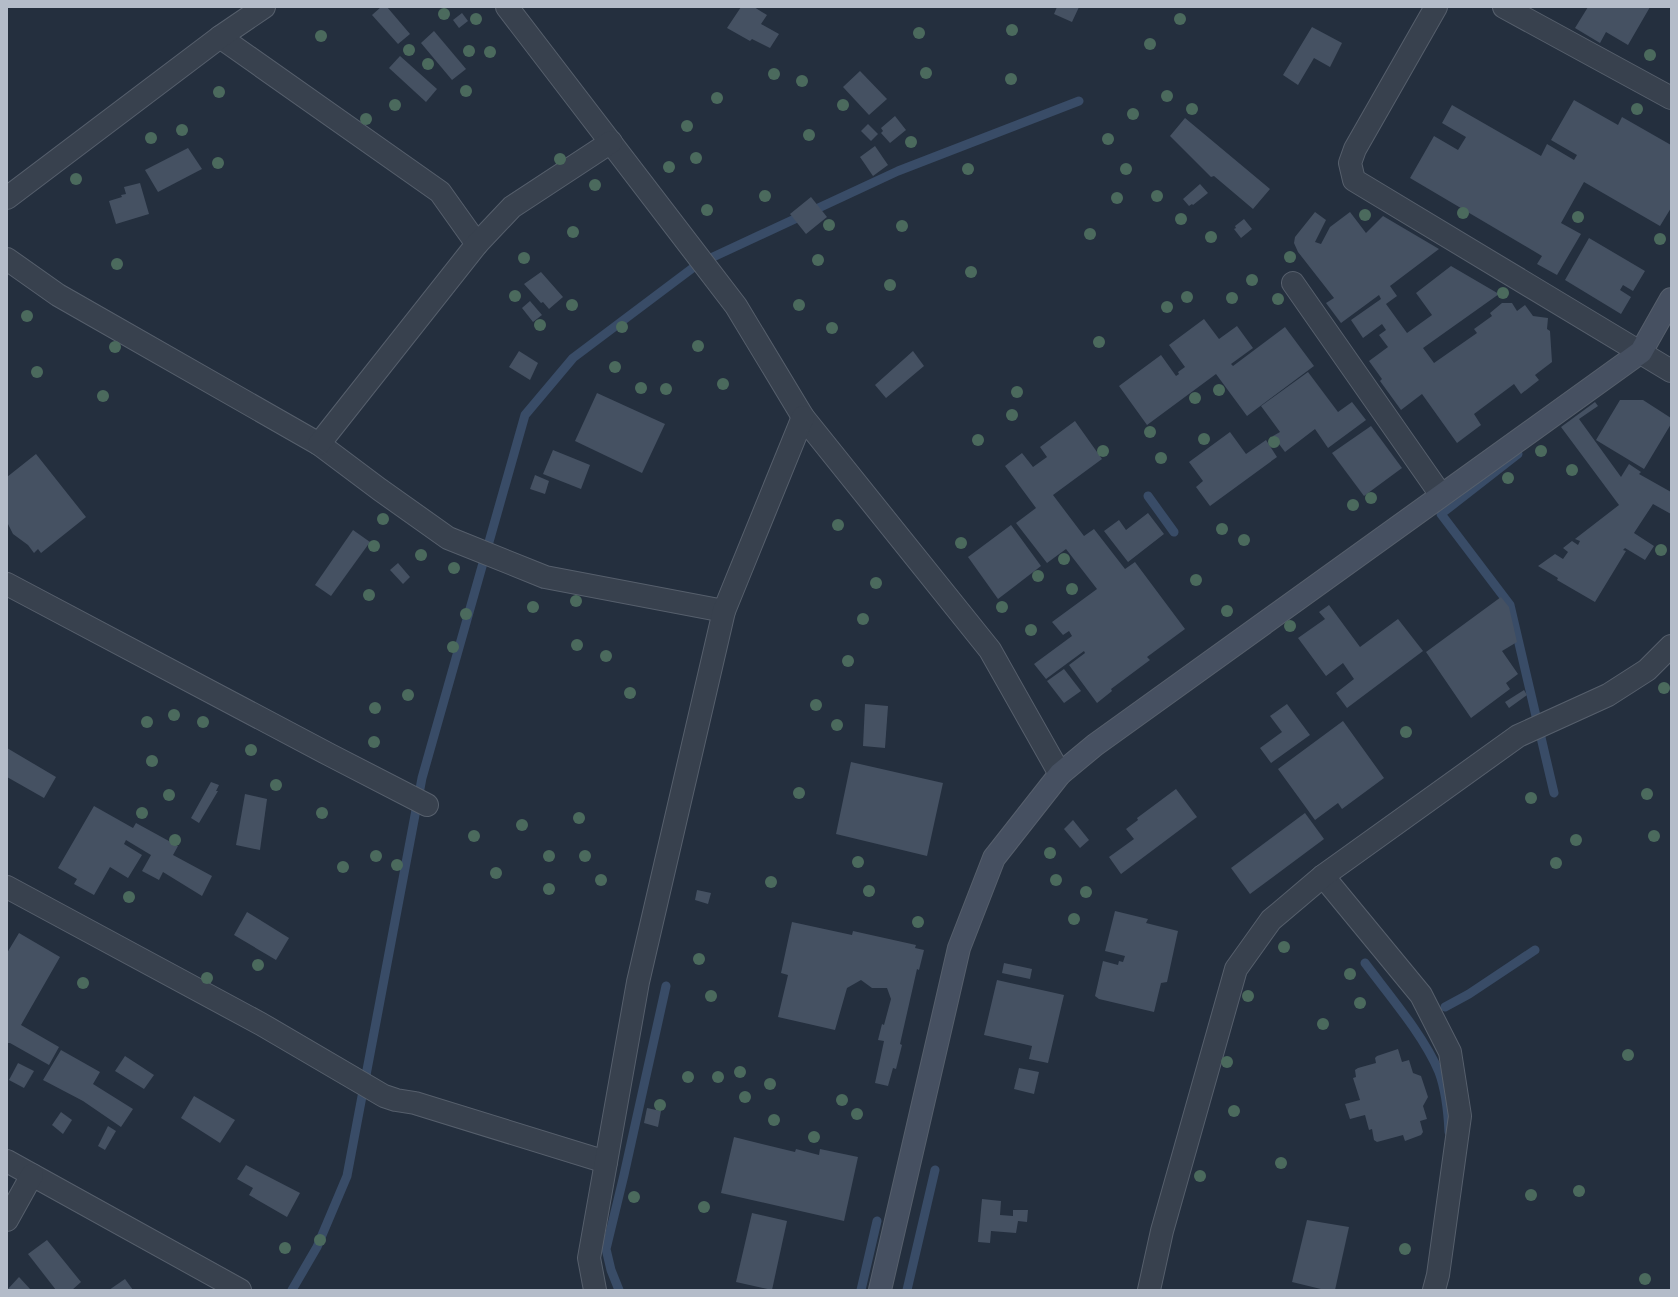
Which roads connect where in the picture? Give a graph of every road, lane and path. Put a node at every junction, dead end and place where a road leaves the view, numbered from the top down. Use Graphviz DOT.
graph roads {
  1 [pos="264,7"];
  2 [pos="507,7"];
  3 [pos="1436,7"];
  4 [pos="1504,7"];
  5 [pos="220,37"];
  6 [pos="1671,98"];
  7 [pos="611,142"];
  8 [pos="7,198"];
  9 [pos="477,244"];
  10 [pos="7,259"];
  11 [pos="1293,282"];
  12 [pos="1671,299"];
  13 [pos="1641,352"];
  14 [pos="1671,371"];
  15 [pos="803,417"];
  16 [pos="319,444"];
  17 [pos="1441,495"];
  18 [pos="7,584"];
  19 [pos="724,611"];
  20 [pos="1671,646"];
  21 [pos="1060,774"];
  22 [pos="427,805"];
  23 [pos="1323,876"];
  24 [pos="7,887"];
  25 [pos="7,1161"];
  26 [pos="606,1162"];
  27 [pos="32,1175"];
  28 [pos="7,1220"];
  29 [pos="240,1290"];
  30 [pos="595,1290"];
  31 [pos="880,1290"];
  32 [pos="1149,1290"];
  33 [pos="1434,1290"];
  1 -- 5 [label="street"];
  2 -- 7 [label="street"];
  3 -- 13 [label="street"];
  4 -- 6 [label="street"];
  5 -- 8 [label="street"];
  5 -- 9 [label="street"];
  7 -- 9 [label="street"];
  7 -- 15 [label="street"];
  9 -- 16 [label="street"];
  10 -- 16 [label="street"];
  11 -- 17 [label="street"];
  12 -- 13 [label="main road"];
  13 -- 14 [label="street"];
  13 -- 17 [label="main road"];
  15 -- 19 [label="street"];
  15 -- 21 [label="street"];
  16 -- 19 [label="street"];
  17 -- 21 [label="main road"];
  18 -- 22 [label="street"];
  19 -- 26 [label="street"];
  20 -- 23 [label="street"];
  21 -- 31 [label="main road"];
  23 -- 32 [label="street"];
  23 -- 33 [label="street"];
  24 -- 26 [label="street"];
  25 -- 27 [label="street"];
  26 -- 30 [label="street"];
  27 -- 28 [label="street"];
  27 -- 29 [label="street"];
}
